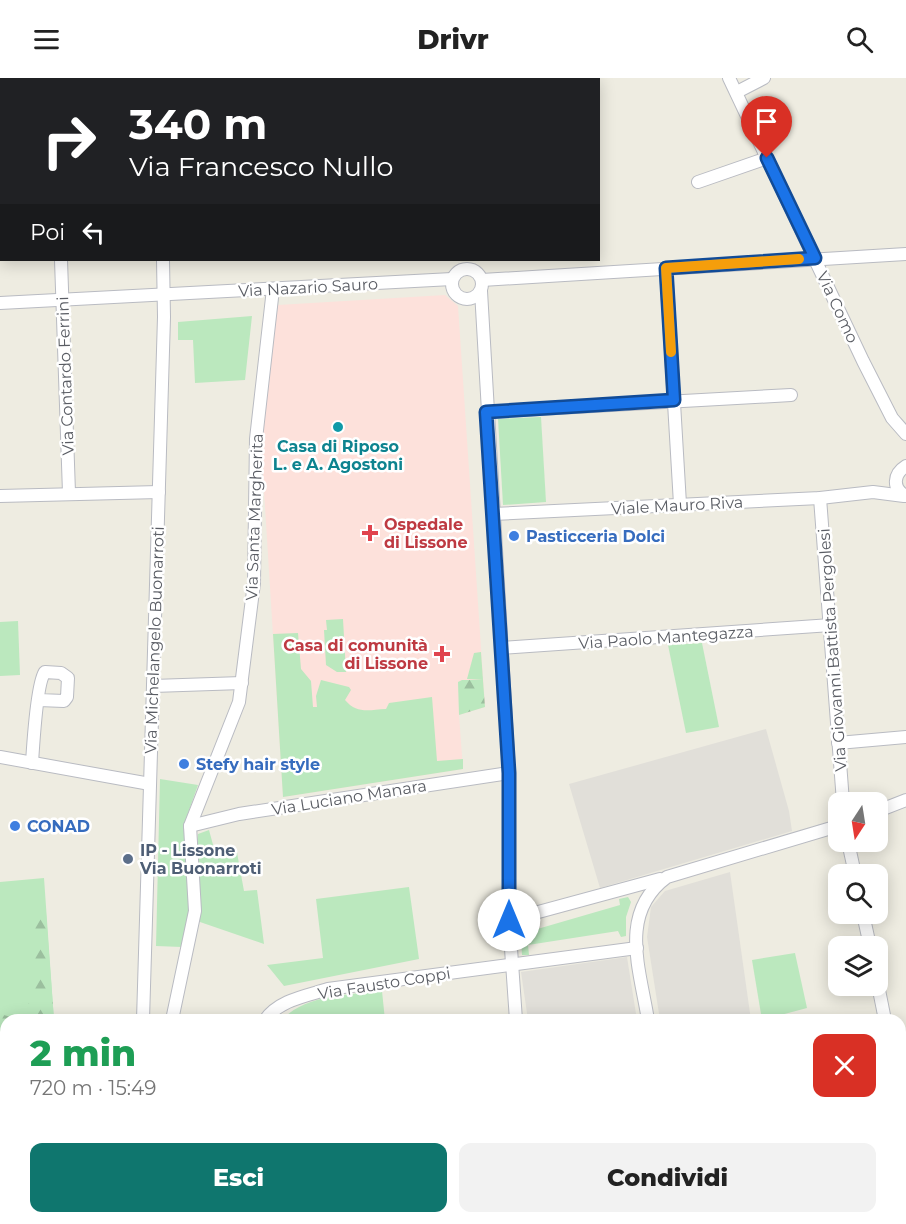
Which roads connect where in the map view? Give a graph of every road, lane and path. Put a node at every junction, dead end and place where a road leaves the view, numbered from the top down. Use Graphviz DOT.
graph roads {
  1 [pos="729,78"];
  2 [pos="764,78"];
  3 [pos="736,92"];
  4 [pos="767,158"];
  5 [pos="698,182"];
  6 [pos="906,254"];
  7 [pos="815,258"];
  8 [pos="61,261"];
  9 [pos="163,261"];
  10 [pos="464,264"];
  11 [pos="666,268"];
  12 [pos="452,279"];
  13 [pos="481,285"];
  14 [pos="273,289"];
  15 [pos="164,295"];
  16 [pos="465,299"];
  17 [pos="62,300"];
  18 [pos="0,303"];
  19 [pos="481,319"];
  20 [pos="791,395"];
  21 [pos="674,400"];
  22 [pos="486,412"];
  23 [pos="906,434"];
  24 [pos="905,465"];
  25 [pos="896,478"];
  26 [pos="159,492"];
  27 [pos="861,492"];
  28 [pos="69,493"];
  29 [pos="0,495"];
  30 [pos="905,496"];
  31 [pos="820,498"];
  32 [pos="680,504"];
  33 [pos="492,514"];
  34 [pos="831,626"];
  35 [pos="501,648"];
  36 [pos="242,684"];
  37 [pos="153,686"];
  38 [pos="39,700"];
  39 [pos="906,737"];
  40 [pos="838,743"];
  41 [pos="0,757"];
  42 [pos="32,763"];
  43 [pos="509,773"];
  44 [pos="150,784"];
  45 [pos="842,792"];
  46 [pos="906,800"];
  47 [pos="888,807"];
  48 [pos="190,826"];
  49 [pos="828,829"];
  50 [pos="667,877"];
  51 [pos="509,920"];
  52 [pos="637,948"];
  53 [pos="511,964"];
  54 [pos="880,996"];
  55 [pos="143,1014"];
  56 [pos="173,1014"];
  57 [pos="269,1014"];
  58 [pos="515,1014"];
  59 [pos="647,1014"];
  60 [pos="884,1014"];
  1 -- 3 [label="street, Via Como"];
  2 -- 3 [label="street"];
  3 -- 4 [label="street, Via Como"];
  4 -- 5 [label="street"];
  4 -- 7 [label="street, Via Como"];
  6 -- 7 [label="street"];
  7 -- 11 [label="street"];
  7 -- 23 [label="street, Via Como"];
  8 -- 17 [label="street, Via Contardo Ferrini"];
  9 -- 15 [label="street, Via Michelangelo Buonarroti"];
  10 -- 12 [label="street"];
  10 -- 13 [label="street"];
  11 -- 13 [label="street"];
  11 -- 21 [label="street"];
  12 -- 14 [label="street, Via Nazario Sauro"];
  12 -- 16 [label="street"];
  13 -- 16 [label="street"];
  13 -- 19 [label="street"];
  14 -- 15 [label="street, Via Nazario Sauro"];
  14 -- 36 [label="street, Via Santa Margherita"];
  15 -- 17 [label="street, Via Nazario Sauro"];
  15 -- 26 [label="street, Via Michelangelo Buonarroti"];
  16 -- 19 [label="street"];
  17 -- 18 [label="street, Via Nazario Sauro"];
  17 -- 28 [label="street, Via Contardo Ferrini"];
  19 -- 22 [label="street"];
  20 -- 21 [label="street"];
  21 -- 22 [label="street"];
  21 -- 32 [label="street"];
  22 -- 33 [label="street"];
  24 -- 25 [label="street"];
  25 -- 27 [label="street, Viale Mauro Riva"];
  25 -- 30 [label="street"];
  26 -- 28 [label="street"];
  26 -- 37 [label="street, Via Michelangelo Buonarroti"];
  27 -- 30 [label="street, Viale Mauro Riva"];
  27 -- 31 [label="street, Viale Mauro Riva"];
  28 -- 29 [label="street"];
  31 -- 32 [label="street, Viale Mauro Riva"];
  31 -- 34 [label="street, Via Giovanni Battista Pergolesi"];
  32 -- 33 [label="street, Viale Mauro Riva"];
  33 -- 35 [label="street"];
  34 -- 35 [label="street, Via Paolo Mantegazza"];
  34 -- 40 [label="street, Via Giovanni Battista Pergolesi"];
  35 -- 43 [label="street"];
  36 -- 37 [label="street"];
  36 -- 48 [label="street, Via Santa Margherita"];
  37 -- 44 [label="street, Via Michelangelo Buonarroti"];
  38 -- 42 [label="street"];
  39 -- 40 [label="street"];
  40 -- 45 [label="street, Via Giovanni Battista Pergolesi"];
  41 -- 42 [label="street"];
  42 -- 44 [label="street"];
  43 -- 48 [label="street, Via Luciano Manara"];
  43 -- 51 [label="street"];
  44 -- 55 [label="street, Via Michelangelo Buonarroti"];
  46 -- 47 [label="street"];
  48 -- 56 [label="street, Via Santa Margherita"];
  49 -- 50 [label="street"];
  50 -- 51 [label="street"];
  50 -- 52 [label="street"];
  51 -- 53 [label="street"];
  52 -- 53 [label="street, Via Fausto Coppi"];
  52 -- 59 [label="street"];
  53 -- 57 [label="street, Via Fausto Coppi"];
  53 -- 58 [label="street"];
  54 -- 60 [label="street"];
}
